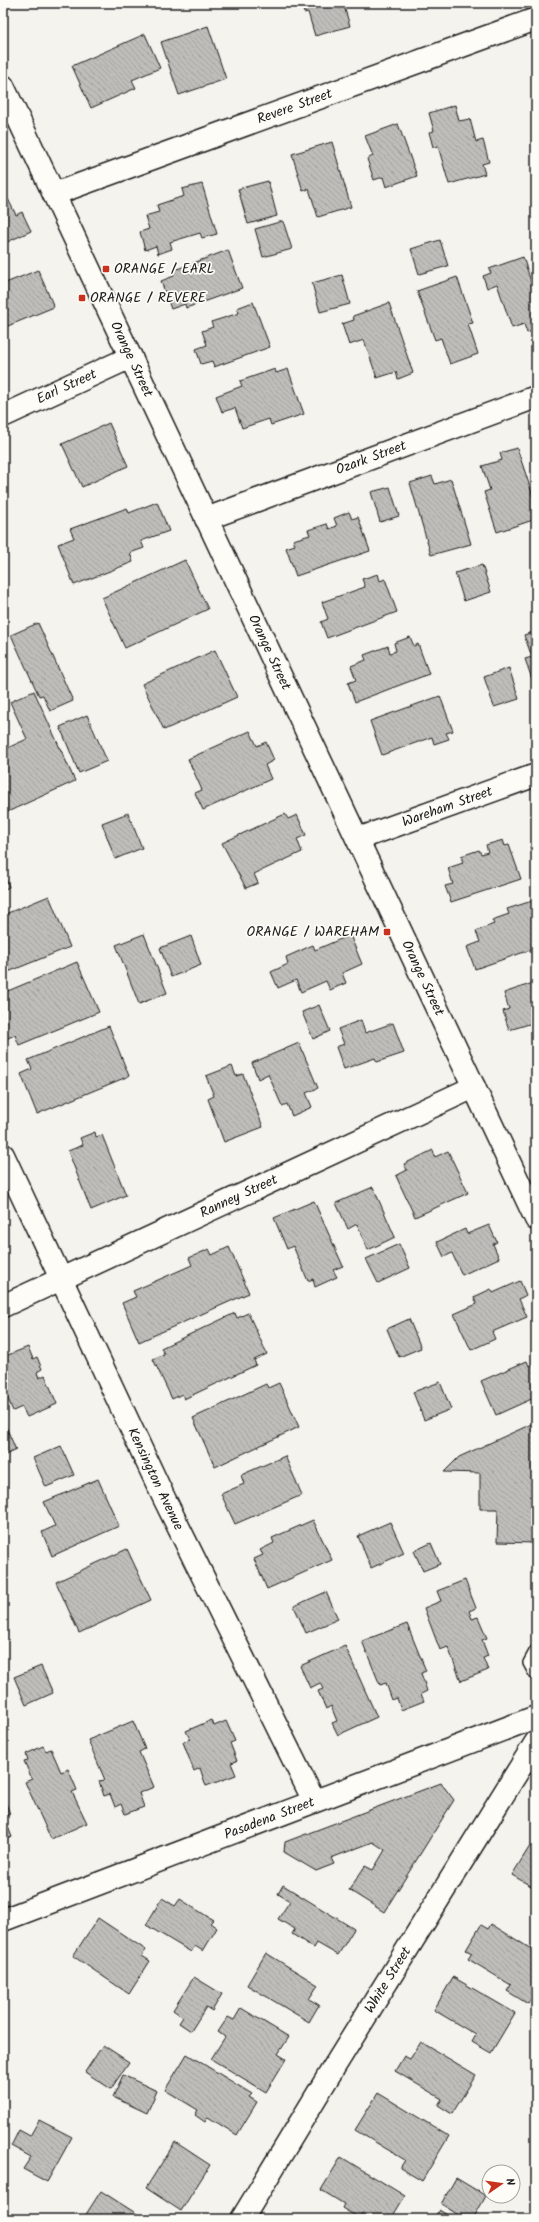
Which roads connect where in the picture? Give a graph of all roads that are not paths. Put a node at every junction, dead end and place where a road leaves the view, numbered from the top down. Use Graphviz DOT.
graph roads {
  1 [pos="536,19"];
  2 [pos="3,86"];
  3 [pos="54,194"];
  4 [pos="131,357"];
  5 [pos="536,397"];
  6 [pos="3,416"];
  7 [pos="206,519"];
  8 [pos="536,775"];
  9 [pos="358,839"];
  10 [pos="474,1087"];
  11 [pos="3,1155"];
  12 [pos="536,1219"];
  13 [pos="62,1280"];
  14 [pos="3,1306"];
  15 [pos="536,1652"];
  16 [pos="536,1674"];
  17 [pos="536,1718"];
  18 [pos="536,1742"];
  19 [pos="314,1801"];
  20 [pos="3,1920"];
  21 [pos="242,2219"];
  1 -- 3 [label="street, Revere Street"];
  2 -- 3 [label="street, Orange Street"];
  3 -- 4 [label="street, Orange Street"];
  4 -- 6 [label="street, Earl Street"];
  4 -- 7 [label="street, Orange Street"];
  5 -- 7 [label="street, Ozark Street"];
  7 -- 9 [label="street, Orange Street"];
  8 -- 9 [label="street, Wareham Street"];
  9 -- 10 [label="street, Orange Street"];
  10 -- 12 [label="street, Orange Street"];
  10 -- 13 [label="street, Ranney Street"];
  11 -- 13 [label="street, Kensington Avenue"];
  13 -- 14 [label="street, Ranney Street"];
  13 -- 19 [label="street, Kensington Avenue"];
  15 -- 16 [label="lane"];
  17 -- 19 [label="street, Pasadena Street"];
  18 -- 21 [label="street, White Street"];
  19 -- 20 [label="street, Pasadena Street"];
}
